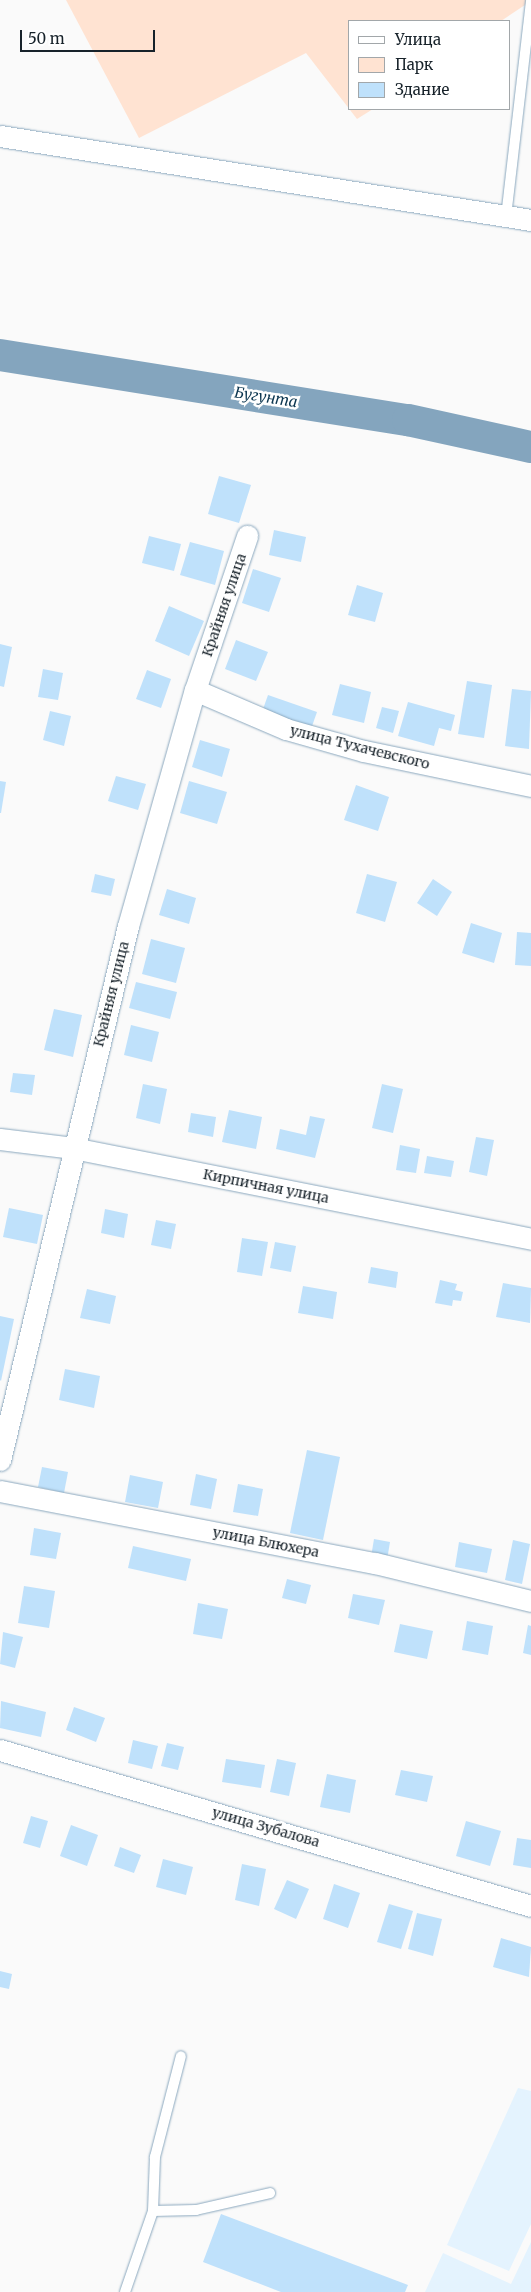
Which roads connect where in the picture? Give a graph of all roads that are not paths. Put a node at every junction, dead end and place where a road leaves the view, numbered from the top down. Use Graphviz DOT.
graph roads {
  1 [pos="531,0"];
  2 [pos="0,136"];
  3 [pos="506,217"];
  4 [pos="531,220"];
  5 [pos="248,536"];
  6 [pos="195,690"];
  7 [pos="531,786"];
  8 [pos="0,1139"];
  9 [pos="73,1148"];
  10 [pos="531,1239"];
  11 [pos="0,1460"];
  12 [pos="0,1491"];
  13 [pos="531,1601"];
  14 [pos="0,1750"];
  15 [pos="531,1906"];
  16 [pos="181,2056"];
  17 [pos="270,2193"];
  18 [pos="154,2211"];
  19 [pos="125,2292"];
  1 -- 3 [label="lane"];
  2 -- 3 [label="street"];
  3 -- 4 [label="street"];
  5 -- 6 [label="street, Крайняя улица"];
  6 -- 7 [label="street, улица Тухачевского"];
  6 -- 9 [label="street, Крайняя улица"];
  8 -- 9 [label="street, Кирпичная улица"];
  9 -- 10 [label="street, Кирпичная улица"];
  9 -- 11 [label="street, Крайняя улица"];
  12 -- 13 [label="street, улица Блюхера"];
  14 -- 15 [label="street, улица Зубалова"];
  16 -- 18 [label="lane"];
  17 -- 18 [label="lane"];
  18 -- 19 [label="lane"];
}
